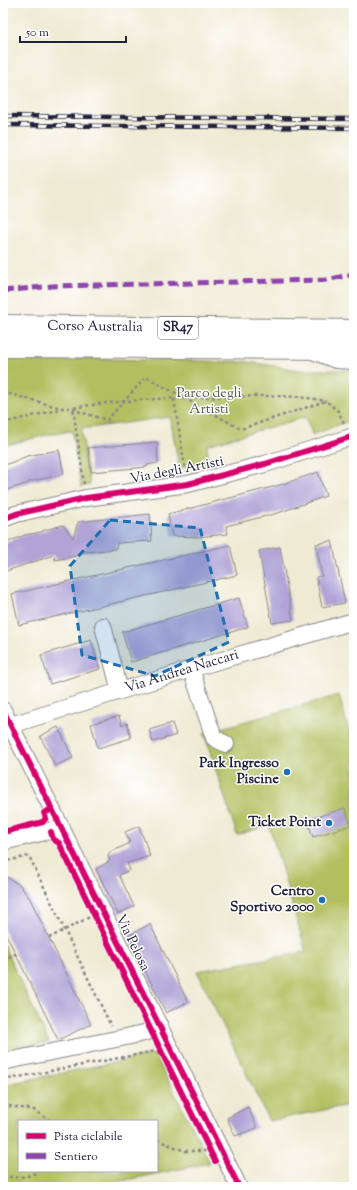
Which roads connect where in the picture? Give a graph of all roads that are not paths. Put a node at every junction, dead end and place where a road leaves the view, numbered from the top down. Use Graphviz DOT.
graph roads {
  1 [pos="3,326"];
  2 [pos="354,331"];
  3 [pos="3,346"];
  4 [pos="300,346"];
  5 [pos="354,348"];
  6 [pos="354,361"];
  7 [pos="354,436"];
  8 [pos="3,519"];
  9 [pos="354,621"];
  10 [pos="103,626"];
  11 [pos="191,669"];
  12 [pos="120,691"];
  13 [pos="3,710"];
  14 [pos="11,725"];
  15 [pos="226,744"];
  16 [pos="62,828"];
  17 [pos="4,846"];
  18 [pos="160,1026"];
  19 [pos="6,1061"];
  20 [pos="239,1187"];
  1 -- 2 [label="highway, Corso Australia / SR47"];
  3 -- 4 [label="highway, Corso Australia / SR47"];
  4 -- 5 [label="highway, Corso Australia / SR47"];
  4 -- 6 [label="street"];
  7 -- 8 [label="street, Via degli Artisti"];
  9 -- 11 [label="street, Via Andrea Naccari"];
  10 -- 12 [label="street"];
  11 -- 12 [label="street, Via Andrea Naccari"];
  11 -- 15 [label="street"];
  12 -- 14 [label="street, Via Andrea Naccari"];
  13 -- 14 [label="street, Via Pelosa"];
  14 -- 16 [label="street, Via Pelosa"];
  16 -- 17 [label="street"];
  16 -- 18 [label="street, Via Pelosa"];
  18 -- 19 [label="street"];
  18 -- 20 [label="street, Via Pelosa"];
}
